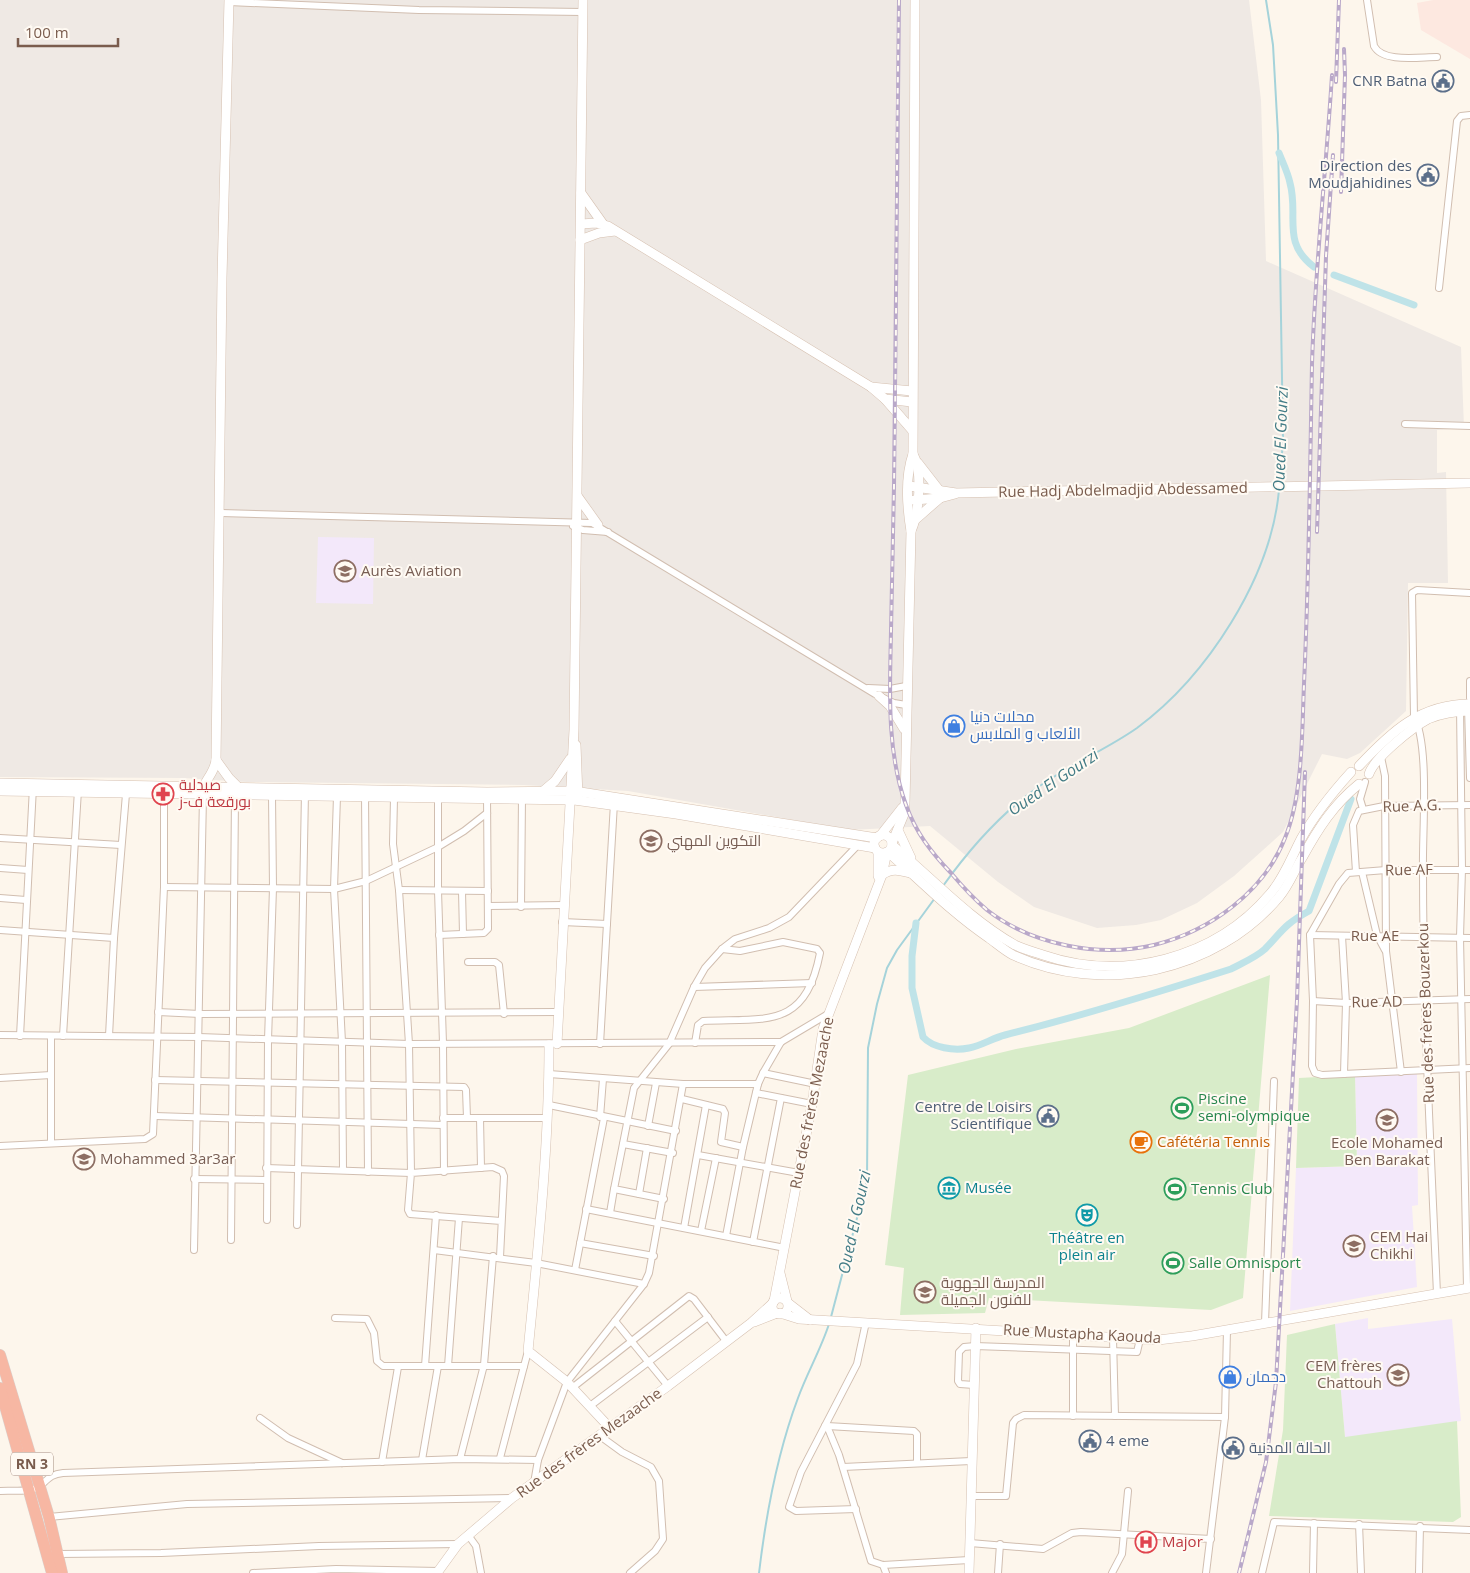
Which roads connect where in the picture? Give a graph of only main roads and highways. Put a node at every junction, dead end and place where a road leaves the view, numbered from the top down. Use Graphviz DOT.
graph roads {
  1 [pos="583,0"];
  2 [pos="915,0"];
  3 [pos="229,1"];
  4 [pos="581,193"];
  5 [pos="581,224"];
  6 [pos="603,224"];
  7 [pos="615,231"];
  8 [pos="580,240"];
  9 [pos="871,388"];
  10 [pos="912,392"];
  11 [pos="885,399"];
  12 [pos="912,402"];
  13 [pos="912,430"];
  14 [pos="915,457"];
  15 [pos="1470,483"];
  16 [pos="913,486"];
  17 [pos="940,494"];
  18 [pos="578,497"];
  19 [pos="913,500"];
  20 [pos="916,519"];
  21 [pos="598,525"];
  22 [pos="911,531"];
  23 [pos="879,696"];
  24 [pos="1467,707"];
  25 [pos="574,730"];
  26 [pos="906,732"];
  27 [pos="571,756"];
  28 [pos="216,760"];
  29 [pos="1359,766"];
  30 [pos="215,771"];
  31 [pos="1351,772"];
  32 [pos="1365,780"];
  33 [pos="0,784"];
  34 [pos="225,787"];
  35 [pos="33,788"];
  36 [pos="78,789"];
  37 [pos="0,791"];
  38 [pos="203,791"];
  39 [pos="237,792"];
  40 [pos="305,792"];
  41 [pos="542,792"];
  42 [pos="365,794"];
  43 [pos="438,795"];
  44 [pos="574,795"];
  45 [pos="522,796"];
  46 [pos="614,800"];
  47 [pos="904,805"];
  48 [pos="898,830"];
  49 [pos="884,846"];
  50 [pos="916,864"];
  51 [pos="912,873"];
  52 [pos="880,879"];
  53 [pos="925,879"];
  54 [pos="955,908"];
  55 [pos="780,1273"];
  56 [pos="1468,1288"];
  57 [pos="774,1302"];
  58 [pos="787,1302"];
  59 [pos="779,1313"];
  60 [pos="810,1320"];
  61 [pos="751,1323"];
  62 [pos="976,1328"];
  63 [pos="0,1355"];
  64 [pos="0,1388"];
  65 [pos="610,1428"];
  66 [pos="35,1488"];
  67 [pos="438,1572"];
  68 [pos="52,1573"];
  69 [pos="62,1573"];
  70 [pos="969,1573"];
  1 -- 4 [label="main road"];
  2 -- 10 [label="main road"];
  3 -- 28 [label="main road"];
  4 -- 5 [label="main road"];
  4 -- 6 [label="main road"];
  5 -- 6 [label="main road"];
  5 -- 8 [label="main road"];
  6 -- 7 [label="main road"];
  7 -- 8 [label="main road"];
  7 -- 9 [label="main road"];
  8 -- 18 [label="main road"];
  9 -- 10 [label="main road"];
  9 -- 11 [label="main road"];
  10 -- 12 [label="main road"];
  11 -- 12 [label="main road"];
  11 -- 13 [label="main road"];
  12 -- 13 [label="main road"];
  13 -- 14 [label="main road"];
  14 -- 16 [label="main road"];
  14 -- 17 [label="main road"];
  15 -- 17 [label="main road, Rue Hadj Abdelmadjid Abdessamed"];
  16 -- 17 [label="main road"];
  16 -- 19 [label="main road"];
  17 -- 19 [label="main road"];
  17 -- 20 [label="main road"];
  18 -- 21 [label="main road"];
  18 -- 25 [label="main road"];
  19 -- 20 [label="main road"];
  19 -- 22 [label="main road"];
  20 -- 22 [label="main road"];
  22 -- 26 [label="main road"];
  23 -- 26 [label="main road"];
  24 -- 29 [label="main road"];
  24 -- 32 [label="main road"];
  25 -- 27 [label="main road"];
  25 -- 44 [label="main road"];
  26 -- 47 [label="main road"];
  27 -- 41 [label="main road"];
  27 -- 44 [label="main road"];
  28 -- 30 [label="main road"];
  28 -- 39 [label="main road"];
  29 -- 31 [label="main road"];
  29 -- 32 [label="main road"];
  30 -- 34 [label="main road"];
  30 -- 38 [label="main road"];
  31 -- 32 [label="main road"];
  31 -- 54 [label="main road"];
  32 -- 54 [label="main road"];
  33 -- 35 [label="main road"];
  34 -- 38 [label="main road"];
  34 -- 39 [label="main road"];
  35 -- 36 [label="main road"];
  35 -- 37 [label="main road"];
  36 -- 38 [label="main road"];
  36 -- 38 [label="main road"];
  38 -- 39 [label="main road"];
  39 -- 40 [label="main road"];
  39 -- 40 [label="main road"];
  40 -- 42 [label="main road"];
  40 -- 42 [label="main road"];
  41 -- 44 [label="main road"];
  41 -- 45 [label="main road"];
  42 -- 43 [label="main road"];
  42 -- 43 [label="main road"];
  43 -- 45 [label="main road"];
  44 -- 45 [label="main road"];
  44 -- 46 [label="main road"];
  44 -- 65 [label="main road"];
  46 -- 49 [label="main road"];
  46 -- 49 [label="main road"];
  47 -- 48 [label="main road"];
  47 -- 49 [label="main road"];
  48 -- 49 [label="main road"];
  48 -- 50 [label="main road"];
  49 -- 50 [label="main road"];
  49 -- 51 [label="main road"];
  49 -- 52 [label="main road, Rue des frères Mezaache"];
  50 -- 53 [label="main road"];
  51 -- 52 [label="main road"];
  51 -- 53 [label="main road"];
  52 -- 55 [label="main road, Rue des frères Mezaache"];
  53 -- 54 [label="main road"];
  55 -- 57 [label="main road, Rue des frères Mezaache"];
  55 -- 58 [label="main road, Rue des frères Mezaache"];
  56 -- 62 [label="main road, Rue Mustapha Kaouda"];
  57 -- 58 [label="main road"];
  57 -- 59 [label="main road"];
  57 -- 61 [label="main road, Rue des frères Mezaache"];
  58 -- 59 [label="main road"];
  58 -- 60 [label="main road"];
  59 -- 60 [label="main road, Rue Mustapha Kaouda"];
  59 -- 61 [label="main road, Rue des frères Mezaache"];
  60 -- 62 [label="main road, Rue Mustapha Kaouda"];
  61 -- 65 [label="main road, Rue des frères Mezaache"];
  62 -- 70 [label="main road"];
  63 -- 66 [label="highway, RN 3"];
  64 -- 66 [label="highway, RN 3"];
  65 -- 67 [label="main road, Rue des frères Mezaache"];
  66 -- 68 [label="highway, RN 3"];
  66 -- 69 [label="highway, RN 3"];
}
